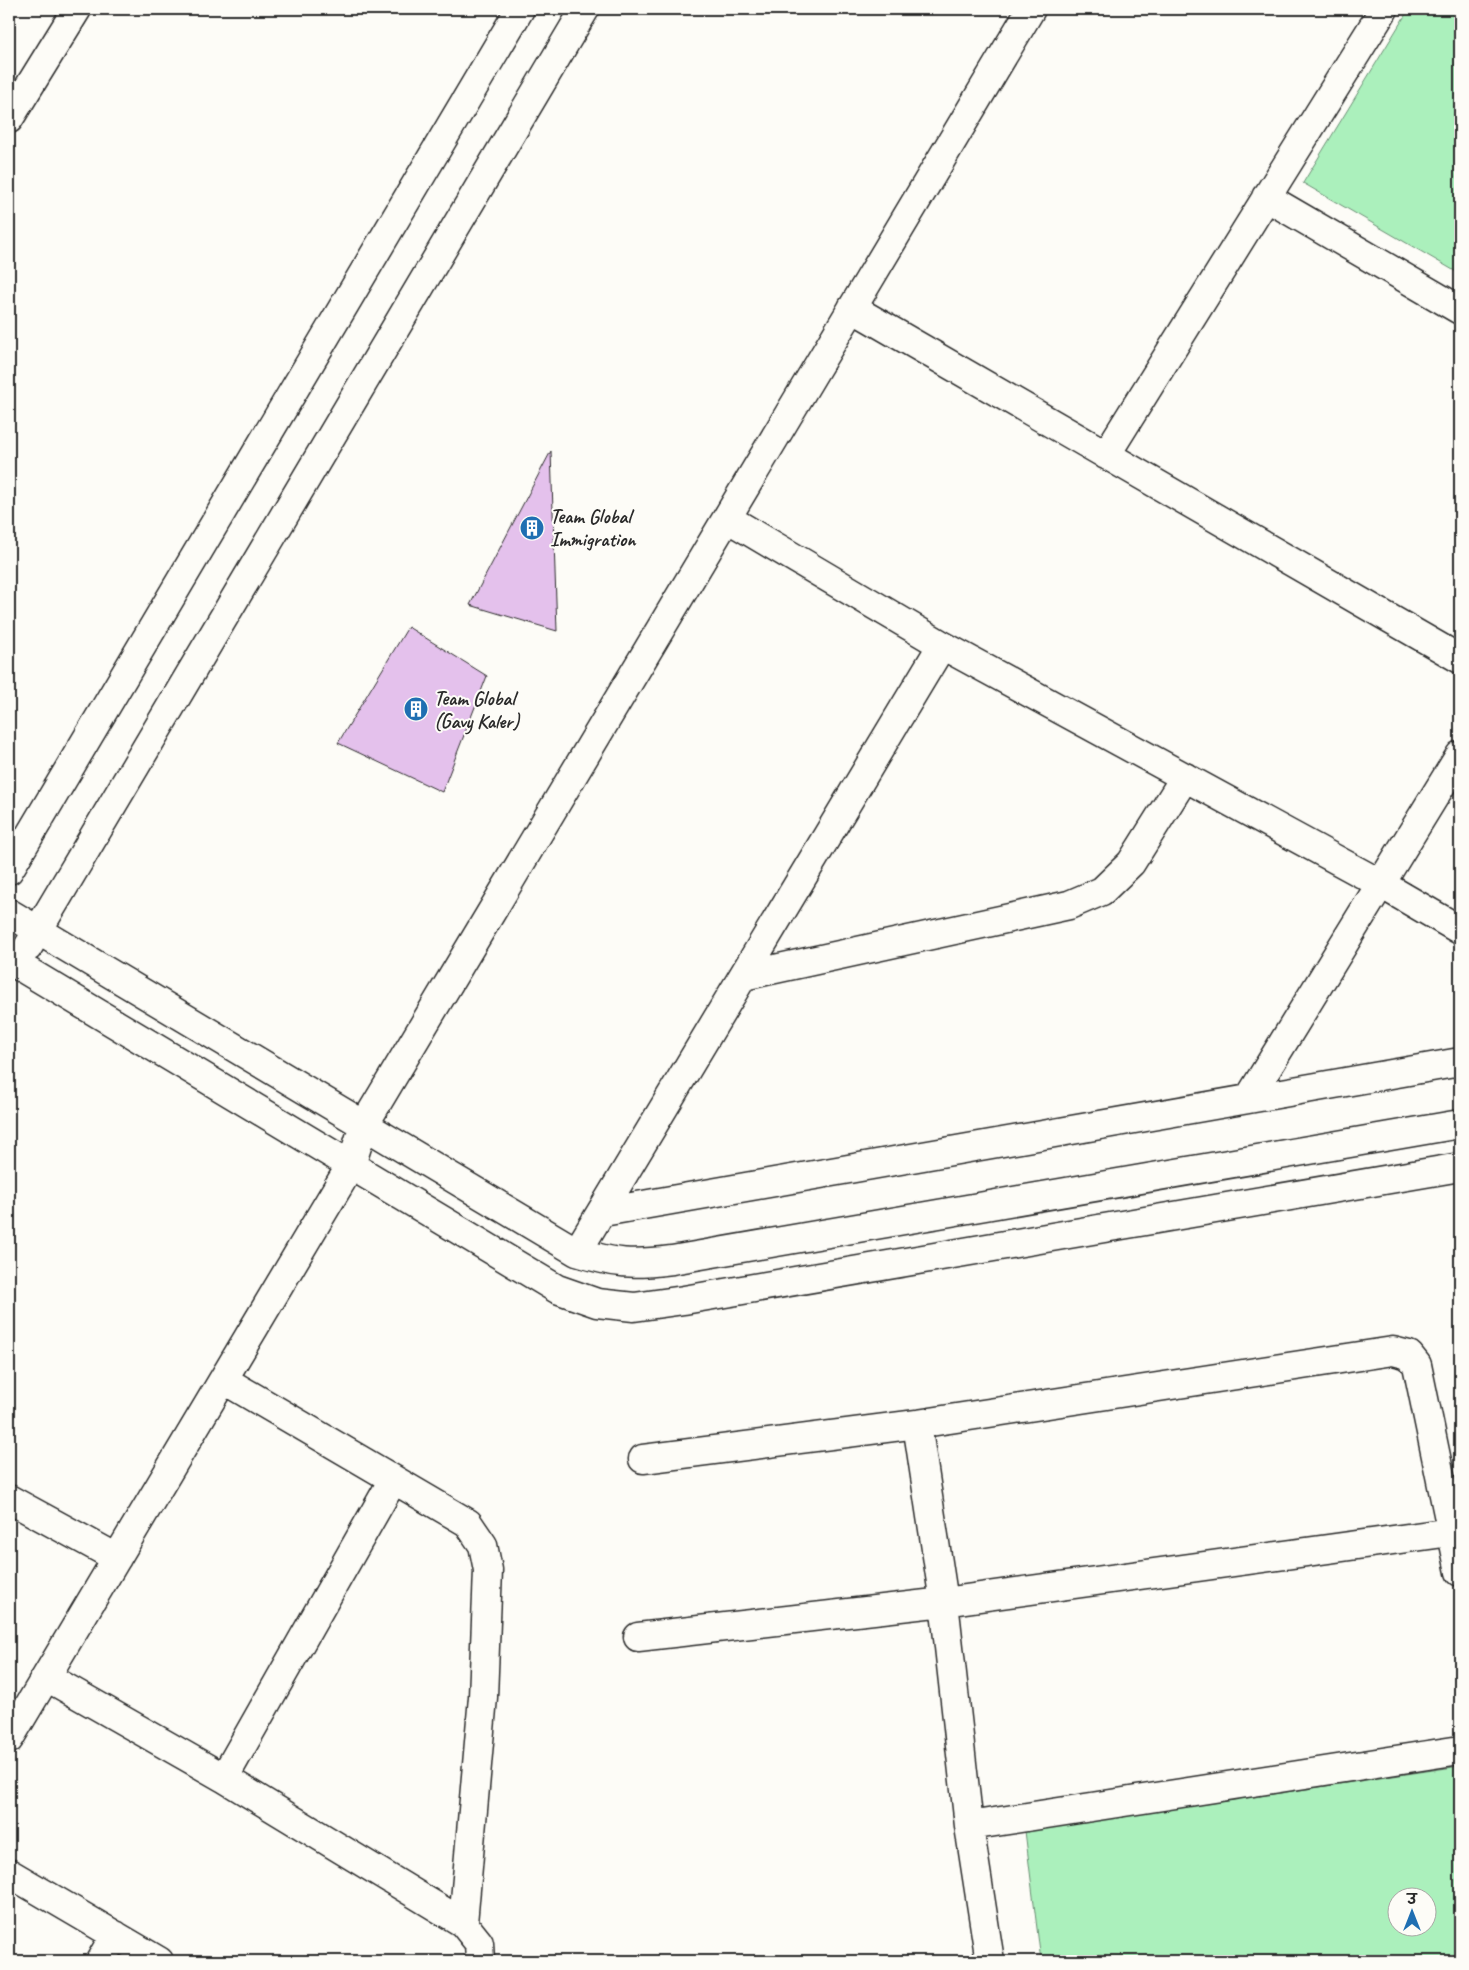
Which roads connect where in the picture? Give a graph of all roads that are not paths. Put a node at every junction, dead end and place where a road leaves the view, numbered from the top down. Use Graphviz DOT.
graph roads {
  1 [pos="77,9"];
  2 [pos="520,9"];
  3 [pos="585,9"];
  4 [pos="1031,9"];
  5 [pos="1384,9"];
  6 [pos="9,119"];
  7 [pos="1266,197"];
  8 [pos="852,308"];
  9 [pos="1460,310"];
  10 [pos="1106,455"];
  11 [pos="727,518"];
  12 [pos="942,645"];
  13 [pos="1460,659"];
  14 [pos="1460,755"];
  15 [pos="1185,777"];
  16 [pos="9,870"];
  17 [pos="1381,884"];
  18 [pos="9,913"];
  19 [pos="38,930"];
  20 [pos="1460,930"];
  21 [pos="12,968"];
  22 [pos="744,976"];
  23 [pos="1460,1062"];
  24 [pos="1249,1098"];
  25 [pos="1460,1124"];
  26 [pos="364,1125"];
  27 [pos="351,1165"];
  28 [pos="1460,1167"];
  29 [pos="603,1212"];
  30 [pos="577,1252"];
  31 [pos="224,1380"];
  32 [pos="917,1424"];
  33 [pos="643,1459"];
  34 [pos="393,1480"];
  35 [pos="9,1499"];
  36 [pos="1451,1532"];
  37 [pos="117,1558"];
  38 [pos="1460,1572"];
  39 [pos="944,1602"];
  40 [pos="638,1637"];
  41 [pos="47,1677"];
  42 [pos="9,1739"];
  43 [pos="1460,1750"];
  44 [pos="224,1778"];
  45 [pos="969,1826"];
  46 [pos="9,1873"];
  47 [pos="463,1922"];
  48 [pos="115,1935"];
  49 [pos="100,1961"];
  50 [pos="159,1961"];
  51 [pos="480,1961"];
  52 [pos="990,1961"];
  1 -- 6 [label="street"];
  2 -- 16 [label="street"];
  3 -- 19 [label="street"];
  4 -- 8 [label="street"];
  5 -- 7 [label="street"];
  7 -- 9 [label="street"];
  7 -- 10 [label="street"];
  8 -- 10 [label="street"];
  8 -- 11 [label="street"];
  10 -- 13 [label="street"];
  11 -- 12 [label="street"];
  11 -- 26 [label="street"];
  12 -- 15 [label="street"];
  12 -- 22 [label="street"];
  14 -- 17 [label="street"];
  15 -- 17 [label="street"];
  15 -- 22 [label="street"];
  17 -- 20 [label="street"];
  17 -- 24 [label="street"];
  18 -- 19 [label="street"];
  19 -- 21 [label="street"];
  19 -- 26 [label="street"];
  21 -- 27 [label="street"];
  22 -- 29 [label="street"];
  23 -- 24 [label="street"];
  24 -- 29 [label="street"];
  25 -- 30 [label="street"];
  26 -- 27 [label="street"];
  26 -- 30 [label="street"];
  27 -- 28 [label="street"];
  27 -- 31 [label="street"];
  29 -- 30 [label="street"];
  31 -- 34 [label="street"];
  31 -- 37 [label="street"];
  32 -- 33 [label="street"];
  32 -- 36 [label="street"];
  32 -- 39 [label="street"];
  34 -- 44 [label="street"];
  34 -- 47 [label="street"];
  35 -- 37 [label="street"];
  36 -- 38 [label="street"];
  36 -- 39 [label="street"];
  37 -- 41 [label="street"];
  39 -- 40 [label="street"];
  39 -- 45 [label="street"];
  41 -- 42 [label="street"];
  41 -- 44 [label="street"];
  43 -- 45 [label="street"];
  44 -- 47 [label="street"];
  45 -- 52 [label="street"];
  46 -- 48 [label="street"];
  47 -- 51 [label="street"];
  48 -- 49 [label="street"];
  48 -- 50 [label="street"];
}
